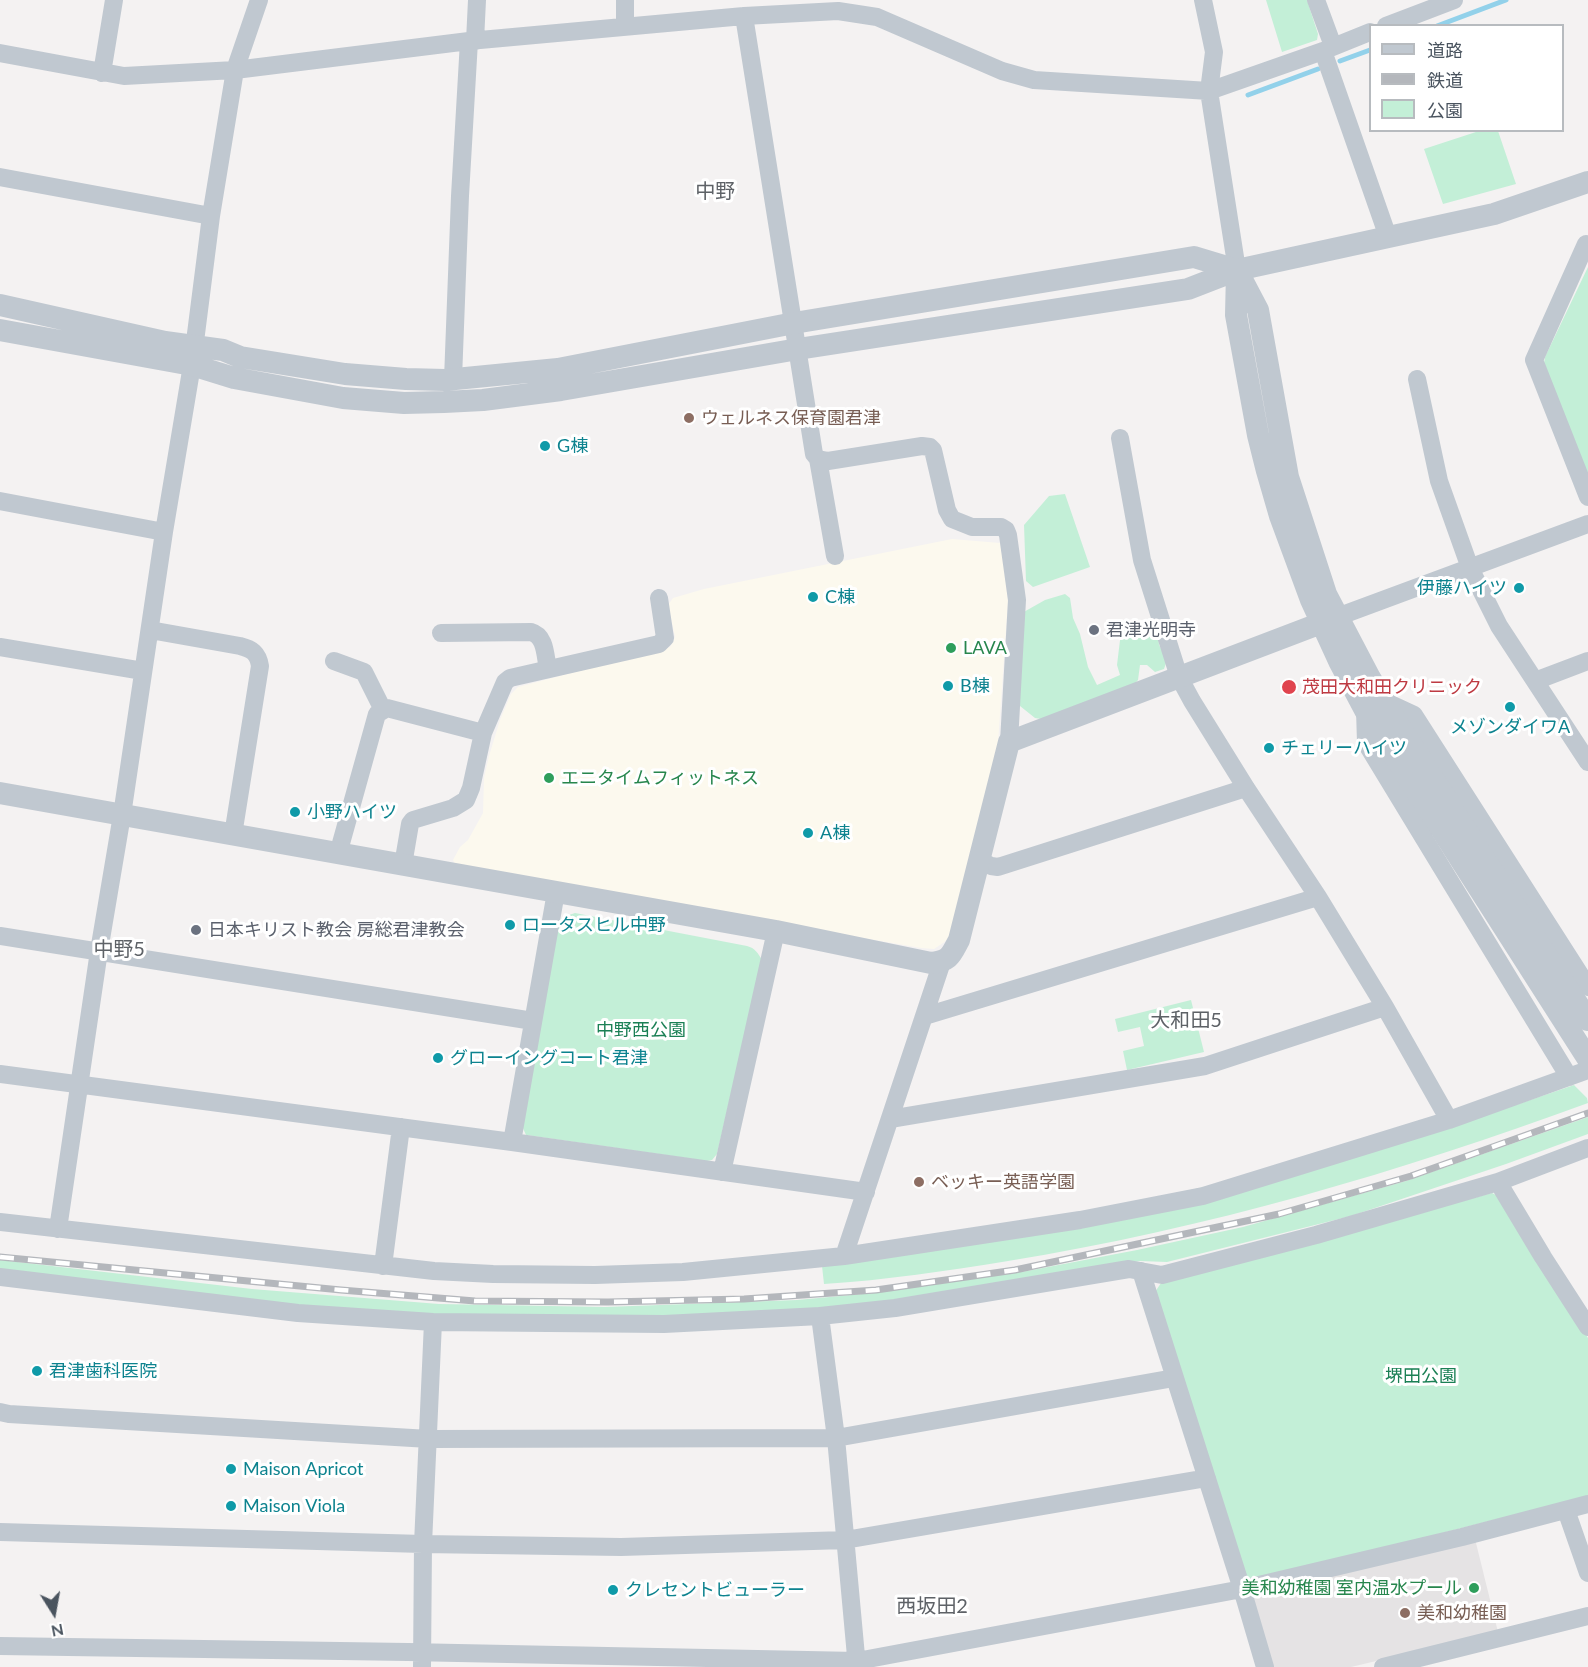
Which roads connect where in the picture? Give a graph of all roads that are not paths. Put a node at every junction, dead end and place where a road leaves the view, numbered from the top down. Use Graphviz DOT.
graph roads {
  1 [pos="114,0"];
  2 [pos="259,0"];
  3 [pos="477,0"];
  4 [pos="625,0"];
  5 [pos="1203,0"];
  6 [pos="1316,0"];
  7 [pos="1454,0"];
  8 [pos="1408,8"];
  9 [pos="744,16"];
  10 [pos="1388,24"];
  11 [pos="625,26"];
  12 [pos="1369,33"];
  13 [pos="472,41"];
  14 [pos="1328,49"];
  15 [pos="0,53"];
  16 [pos="235,70"];
  17 [pos="102,73"];
  18 [pos="1209,91"];
  19 [pos="0,177"];
  20 [pos="1588,182"];
  21 [pos="211,216"];
  22 [pos="1388,237"];
  23 [pos="1588,245"];
  24 [pos="1237,270"];
  25 [pos="0,305"];
  26 [pos="794,323"];
  27 [pos="0,330"];
  28 [pos="798,349"];
  29 [pos="193,355"];
  30 [pos="453,379"];
  31 [pos="1417,379"];
  32 [pos="1120,438"];
  33 [pos="818,459"];
  34 [pos="1588,496"];
  35 [pos="0,501"];
  36 [pos="1588,524"];
  37 [pos="164,532"];
  38 [pos="835,556"];
  39 [pos="1470,568"];
  40 [pos="659,598"];
  41 [pos="1329,620"];
  42 [pos="150,630"];
  43 [pos="441,633"];
  44 [pos="0,647"];
  45 [pos="334,661"];
  46 [pos="1588,661"];
  47 [pos="548,669"];
  48 [pos="143,671"];
  49 [pos="1179,677"];
  50 [pos="1535,681"];
  51 [pos="1376,706"];
  52 [pos="383,710"];
  53 [pos="483,733"];
  54 [pos="1395,738"];
  55 [pos="1009,742"];
  56 [pos="1588,762"];
  57 [pos="1246,788"];
  58 [pos="0,793"];
  59 [pos="122,815"];
  60 [pos="232,835"];
  61 [pos="338,854"];
  62 [pos="979,860"];
  63 [pos="403,865"];
  64 [pos="555,892"];
  65 [pos="1318,897"];
  66 [pos="776,931"];
  67 [pos="0,936"];
  68 [pos="99,951"];
  69 [pos="942,962"];
  70 [pos="1588,987"];
  71 [pos="1385,1007"];
  72 [pos="925,1016"];
  73 [pos="1588,1020"];
  74 [pos="533,1021"];
  75 [pos="1588,1059"];
  76 [pos="1588,1070"];
  77 [pos="0,1074"];
  78 [pos="1569,1077"];
  79 [pos="80,1085"];
  80 [pos="890,1119"];
  81 [pos="1449,1120"];
  82 [pos="401,1127"];
  83 [pos="512,1142"];
  84 [pos="1588,1148"];
  85 [pos="722,1172"];
  86 [pos="1498,1182"];
  87 [pos="866,1192"];
  88 [pos="0,1222"];
  89 [pos="58,1229"];
  90 [pos="844,1256"];
  91 [pos="383,1266"];
  92 [pos="1141,1271"];
  93 [pos="0,1277"];
  94 [pos="819,1316"];
  95 [pos="433,1322"];
  96 [pos="1588,1327"];
  97 [pos="1174,1378"];
  98 [pos="0,1412"];
  99 [pos="836,1438"];
  100 [pos="429,1439"];
  101 [pos="1207,1478"];
  102 [pos="1588,1504"];
  103 [pos="1566,1510"];
  104 [pos="0,1532"];
  105 [pos="845,1540"];
  106 [pos="423,1544"];
  107 [pos="1588,1573"];
  108 [pos="1242,1589"];
  109 [pos="1588,1616"];
  110 [pos="0,1647"];
  111 [pos="422,1660"];
  112 [pos="857,1664"];
  113 [pos="1266,1667"];
  114 [pos="1383,1667"];
  1 -- 17 [label="street"];
  2 -- 16 [label="street"];
  3 -- 13 [label="street"];
  4 -- 11 [label="street"];
  5 -- 18 [label="street"];
  6 -- 14 [label="street"];
  7 -- 8 [label="street"];
  8 -- 10 [label="street"];
  9 -- 11 [label="street"];
  9 -- 18 [label="street"];
  9 -- 26 [label="street"];
  11 -- 13 [label="street"];
  12 -- 14 [label="street"];
  13 -- 16 [label="street"];
  13 -- 30 [label="street"];
  14 -- 18 [label="street"];
  14 -- 22 [label="street"];
  15 -- 17 [label="street"];
  16 -- 17 [label="street"];
  16 -- 21 [label="street"];
  18 -- 24 [label="street"];
  19 -- 21 [label="street"];
  20 -- 22 [label="street"];
  21 -- 29 [label="street"];
  22 -- 24 [label="street"];
  23 -- 34 [label="street"];
  24 -- 26 [label="street"];
  24 -- 28 [label="street"];
  24 -- 41 [label="street"];
  25 -- 29 [label="street"];
  26 -- 28 [label="street"];
  26 -- 30 [label="street"];
  27 -- 29 [label="street"];
  28 -- 29 [label="street"];
  28 -- 33 [label="street"];
  29 -- 30 [label="street"];
  29 -- 37 [label="street"];
  31 -- 39 [label="street"];
  32 -- 49 [label="street"];
  33 -- 38 [label="street"];
  33 -- 55 [label="street"];
  35 -- 37 [label="street"];
  36 -- 39 [label="street"];
  37 -- 42 [label="street"];
  39 -- 41 [label="street"];
  39 -- 50 [label="street"];
  40 -- 47 [label="street"];
  41 -- 49 [label="street"];
  41 -- 51 [label="street"];
  42 -- 48 [label="street"];
  42 -- 60 [label="street"];
  43 -- 47 [label="street"];
  44 -- 48 [label="street"];
  45 -- 52 [label="street"];
  46 -- 50 [label="street"];
  47 -- 53 [label="street"];
  48 -- 59 [label="street"];
  49 -- 55 [label="street"];
  49 -- 57 [label="street"];
  50 -- 56 [label="street"];
  51 -- 54 [label="street"];
  51 -- 70 [label="street"];
  51 -- 78 [label="street"];
  52 -- 53 [label="street"];
  52 -- 61 [label="street"];
  53 -- 63 [label="street"];
  54 -- 73 [label="street"];
  54 -- 75 [label="street"];
  55 -- 62 [label="street"];
  57 -- 62 [label="street"];
  57 -- 65 [label="street"];
  58 -- 59 [label="street"];
  59 -- 60 [label="street"];
  59 -- 68 [label="street"];
  60 -- 61 [label="street"];
  61 -- 63 [label="street"];
  62 -- 69 [label="street"];
  63 -- 64 [label="street"];
  64 -- 66 [label="street"];
  64 -- 74 [label="street"];
  65 -- 71 [label="street"];
  65 -- 72 [label="street"];
  66 -- 69 [label="street"];
  66 -- 85 [label="street"];
  67 -- 68 [label="street"];
  68 -- 74 [label="street"];
  68 -- 79 [label="street"];
  69 -- 72 [label="street"];
  71 -- 80 [label="street"];
  71 -- 81 [label="street"];
  72 -- 80 [label="street"];
  74 -- 83 [label="street"];
  76 -- 78 [label="street"];
  77 -- 79 [label="street"];
  78 -- 81 [label="street"];
  79 -- 82 [label="street"];
  79 -- 89 [label="street"];
  80 -- 87 [label="street"];
  81 -- 90 [label="street"];
  82 -- 83 [label="street"];
  82 -- 91 [label="street"];
  83 -- 85 [label="street"];
  84 -- 86 [label="street"];
  85 -- 87 [label="street"];
  86 -- 92 [label="street"];
  86 -- 96 [label="street"];
  87 -- 90 [label="street"];
  88 -- 89 [label="street"];
  89 -- 91 [label="street"];
  90 -- 91 [label="street"];
  92 -- 94 [label="street"];
  92 -- 97 [label="street"];
  93 -- 95 [label="street"];
  94 -- 95 [label="street"];
  94 -- 99 [label="street"];
  95 -- 100 [label="street"];
  97 -- 99 [label="street"];
  97 -- 101 [label="street"];
  98 -- 100 [label="street"];
  99 -- 100 [label="street"];
  99 -- 105 [label="street"];
  100 -- 106 [label="street"];
  101 -- 105 [label="street"];
  101 -- 108 [label="street"];
  102 -- 103 [label="street"];
  103 -- 107 [label="street"];
  103 -- 108 [label="street"];
  104 -- 106 [label="street"];
  105 -- 106 [label="street"];
  105 -- 112 [label="street"];
  106 -- 111 [label="street"];
  108 -- 112 [label="street"];
  108 -- 113 [label="street"];
  109 -- 114 [label="street"];
  110 -- 111 [label="street"];
  111 -- 112 [label="street"];
}
